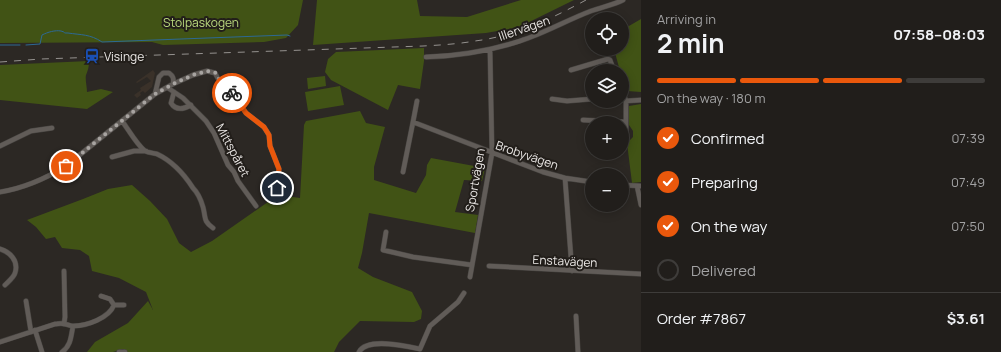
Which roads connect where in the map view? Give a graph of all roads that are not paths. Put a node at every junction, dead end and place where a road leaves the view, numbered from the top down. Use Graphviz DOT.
graph roads {
  1 [pos="623,0"];
  2 [pos="490,50"];
  3 [pos="426,57"];
  4 [pos="591,64"];
  5 [pos="611,64"];
  6 [pos="585,66"];
  7 [pos="570,70"];
  8 [pos="173,84"];
  9 [pos="168,88"];
  10 [pos="174,92"];
  11 [pos="155,94"];
  12 [pos="552,99"];
  13 [pos="629,99"];
  14 [pos="585,100"];
  15 [pos="641,100"];
  16 [pos="417,101"];
  17 [pos="191,105"];
  18 [pos="122,121"];
  19 [pos="413,122"];
  20 [pos="52,128"];
  21 [pos="138,142"];
  22 [pos="0,146"];
  23 [pos="146,151"];
  24 [pos="132,152"];
  25 [pos="492,153"];
  26 [pos="112,157"];
  27 [pos="403,172"];
  28 [pos="565,178"];
  29 [pos="585,181"];
  30 [pos="629,185"];
  31 [pos="639,186"];
  32 [pos="277,188"];
  33 [pos="0,190"];
  34 [pos="641,205"];
  35 [pos="256,206"];
  36 [pos="214,228"];
  37 [pos="386,232"];
  38 [pos="0,249"];
  39 [pos="472,265"];
  40 [pos="489,266"];
  41 [pos="64,271"];
  42 [pos="572,271"];
  43 [pos="641,274"];
  44 [pos="470,277"];
  45 [pos="5,285"];
  46 [pos="464,293"];
  47 [pos="101,296"];
  48 [pos="26,301"];
  49 [pos="114,305"];
  50 [pos="124,305"];
  51 [pos="576,316"];
  52 [pos="64,324"];
  53 [pos="73,326"];
  54 [pos="33,331"];
  55 [pos="0,342"];
  56 [pos="420,351"];
  57 [pos="42,352"];
  58 [pos="62,352"];
  59 [pos="119,352"];
  60 [pos="125,352"];
  61 [pos="359,352"];
  62 [pos="578,352"];
  1 -- 2 [label="street, Illervägen"];
  2 -- 3 [label="street, Illervägen"];
  2 -- 25 [label="street, Sportvägen"];
  4 -- 5 [label="street"];
  6 -- 7 [label="street"];
  8 -- 9 [label="street"];
  8 -- 11 [label="street"];
  8 -- 32 [label="street"];
  9 -- 10 [label="street, Mittspåret"];
  9 -- 11 [label="street"];
  10 -- 17 [label="street, Mittspåret"];
  10 -- 17 [label="street"];
  11 -- 18 [label="street"];
  12 -- 14 [label="street"];
  13 -- 15 [label="street"];
  16 -- 19 [label="street"];
  17 -- 35 [label="street, Mittspåret"];
  18 -- 21 [label="street"];
  18 -- 33 [label="street"];
  19 -- 25 [label="street, Brobyvägen"];
  19 -- 27 [label="street"];
  20 -- 22 [label="street"];
  21 -- 23 [label="street"];
  21 -- 24 [label="street"];
  23 -- 24 [label="street"];
  23 -- 36 [label="street"];
  24 -- 26 [label="street"];
  25 -- 28 [label="street, Brobyvägen"];
  25 -- 39 [label="street, Sportvägen"];
  28 -- 29 [label="street, Brobyvägen"];
  28 -- 42 [label="street"];
  30 -- 31 [label="street"];
  31 -- 34 [label="street"];
  37 -- 39 [label="street"];
  38 -- 45 [label="street"];
  39 -- 44 [label="street, Sportvägen"];
  40 -- 42 [label="street, Enstavägen"];
  41 -- 52 [label="street"];
  42 -- 43 [label="street, Enstavägen"];
  46 -- 56 [label="street"];
  47 -- 49 [label="street"];
  48 -- 54 [label="street"];
  49 -- 50 [label="street"];
  49 -- 53 [label="street"];
  51 -- 62 [label="street"];
  52 -- 53 [label="street"];
  52 -- 54 [label="street"];
  53 -- 58 [label="street"];
  54 -- 55 [label="street"];
  54 -- 57 [label="street"];
  56 -- 61 [label="street"];
  59 -- 60 [label="street"];
}
